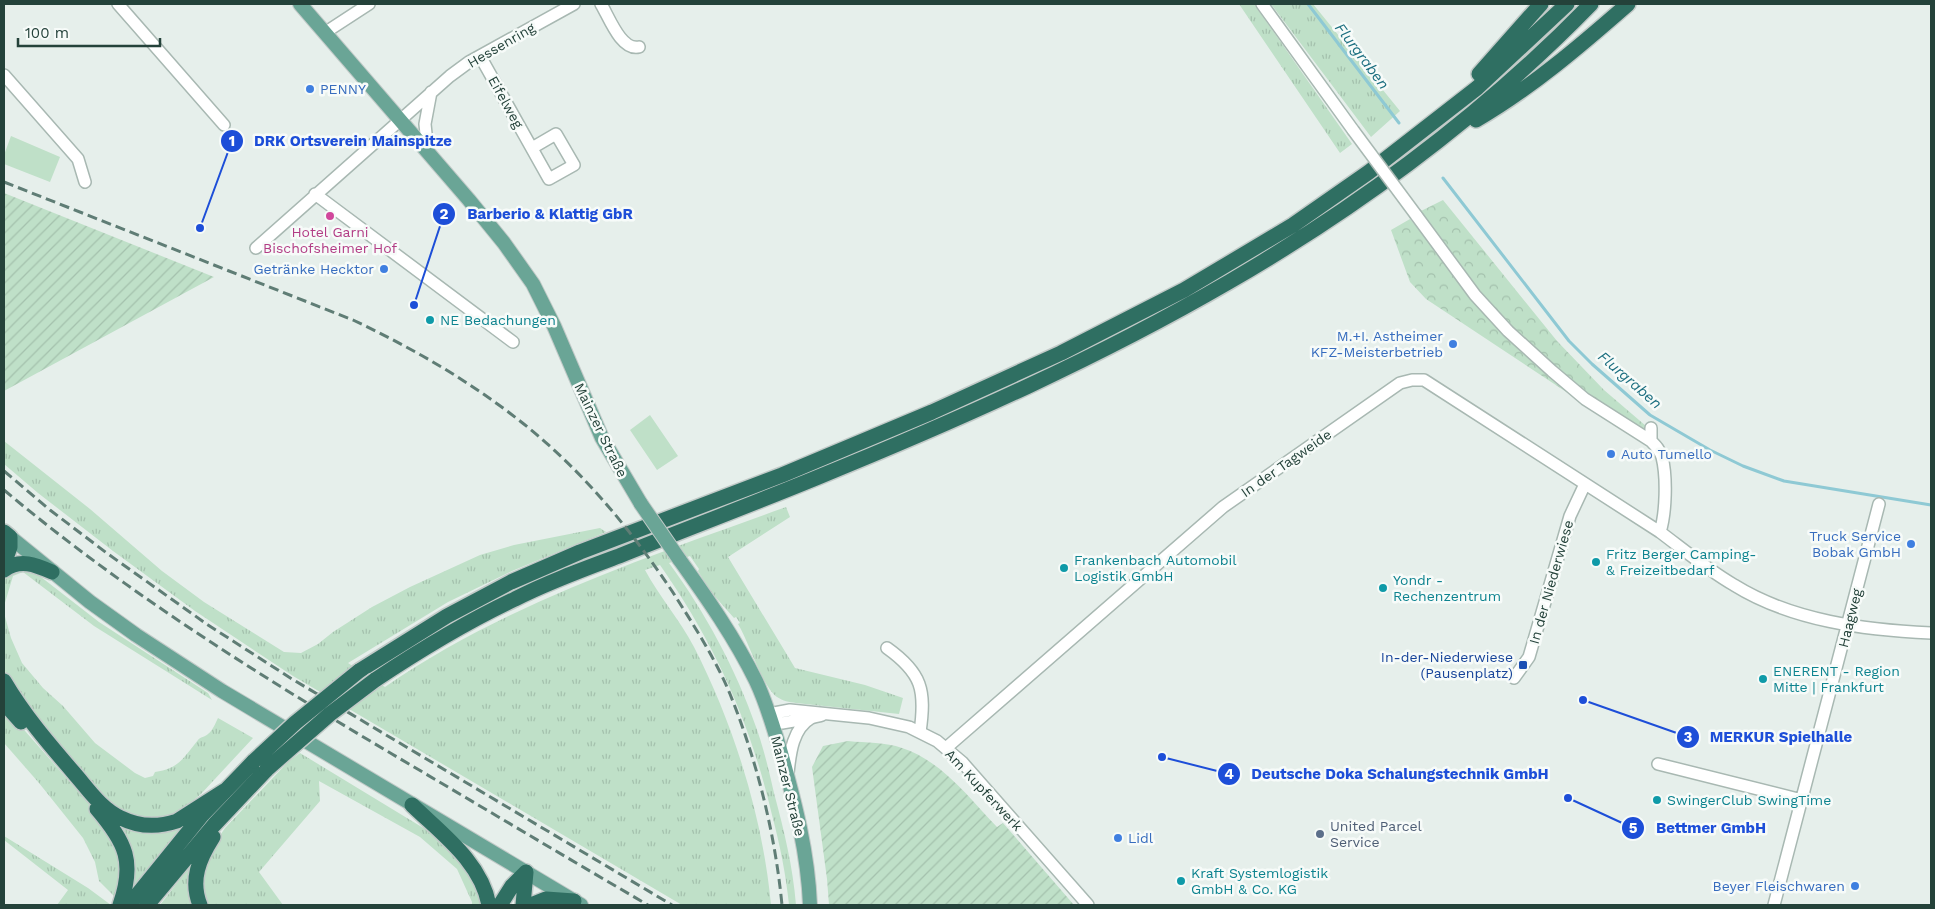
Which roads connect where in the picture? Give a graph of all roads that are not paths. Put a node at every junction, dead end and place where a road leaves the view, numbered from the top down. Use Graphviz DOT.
graph roads {
  1 [pos="118,4"];
  2 [pos="300,4"];
  3 [pos="369,4"];
  4 [pos="574,4"];
  5 [pos="601,4"];
  6 [pos="1262,4"];
  7 [pos="1541,4"];
  8 [pos="1567,4"];
  9 [pos="1591,4"];
  10 [pos="1628,4"];
  11 [pos="326,32"];
  12 [pos="639,48"];
  13 [pos="480,56"];
  14 [pos="4,75"];
  15 [pos="431,92"];
  16 [pos="399,120"];
  17 [pos="224,125"];
  18 [pos="1444,138"];
  19 [pos="532,148"];
  20 [pos="1399,148"];
  21 [pos="428,153"];
  22 [pos="85,182"];
  23 [pos="315,194"];
  24 [pos="256,248"];
  25 [pos="513,342"];
  26 [pos="1651,428"];
  27 [pos="1651,441"];
  28 [pos="1585,484"];
  29 [pos="1879,504"];
  30 [pos="1660,532"];
  31 [pos="6,536"];
  32 [pos="4,564"];
  33 [pos="4,570"];
  34 [pos="52,572"];
  35 [pos="1848,626"];
  36 [pos="1931,633"];
  37 [pos="887,648"];
  38 [pos="1514,678"];
  39 [pos="4,681"];
  40 [pos="4,702"];
  41 [pos="769,714"];
  42 [pos="824,715"];
  43 [pos="811,718"];
  44 [pos="920,732"];
  45 [pos="946,748"];
  46 [pos="1658,764"];
  47 [pos="260,765"];
  48 [pos="788,777"];
  49 [pos="224,791"];
  50 [pos="1802,800"];
  51 [pos="236,801"];
  52 [pos="412,805"];
  53 [pos="526,872"];
  54 [pos="578,903"];
  55 [pos="1778,904"];
  56 [pos="120,905"];
  57 [pos="129,905"];
  58 [pos="147,905"];
  59 [pos="200,905"];
  60 [pos="489,905"];
  61 [pos="500,905"];
  62 [pos="523,905"];
  63 [pos="531,905"];
  64 [pos="810,905"];
  65 [pos="1088,905"];
  1 -- 17 [label="street"];
  2 -- 11 [label="main road, Mainzer Straße"];
  3 -- 11 [label="street"];
  4 -- 13 [label="street, Hessenring"];
  5 -- 12 [label="street"];
  6 -- 27 [label="street, bridge"];
  7 -- 20 [label="highway"];
  8 -- 20 [label="highway"];
  9 -- 18 [label="highway"];
  10 -- 18 [label="highway"];
  11 -- 16 [label="main road, Mainzer Straße"];
  13 -- 15 [label="street, Hessenring"];
  13 -- 19 [label="street, Eifelweg"];
  14 -- 22 [label="street"];
  15 -- 16 [label="street, Hessenring"];
  15 -- 21 [label="street"];
  16 -- 21 [label="main road, Mainzer Straße"];
  16 -- 23 [label="street, Hessenring"];
  18 -- 47 [label="highway, bridge"];
  20 -- 47 [label="highway, bridge"];
  21 -- 41 [label="main road, Mainzer Straße, bridge"];
  23 -- 24 [label="street, Hessenring"];
  23 -- 25 [label="street"];
  26 -- 27 [label="street"];
  27 -- 30 [label="street"];
  28 -- 30 [label="street, In der Tagweide"];
  28 -- 38 [label="street, In der Niederwiese"];
  28 -- 45 [label="street, In der Tagweide"];
  29 -- 35 [label="street, Haagweg"];
  30 -- 35 [label="street, In der Tagweide"];
  31 -- 32 [label="highway"];
  31 -- 34 [label="main road"];
  33 -- 34 [label="highway"];
  34 -- 52 [label="main road"];
  35 -- 36 [label="street, In der Tagweide"];
  35 -- 50 [label="street, Haagweg"];
  37 -- 44 [label="street"];
  39 -- 49 [label="highway"];
  40 -- 56 [label="highway"];
  41 -- 42 [label="street, Am Kupferwerk"];
  41 -- 43 [label="street, Am Kupferwerk"];
  41 -- 48 [label="main road, Mainzer Straße"];
  42 -- 43 [label="street, Am Kupferwerk"];
  42 -- 44 [label="street, Am Kupferwerk"];
  43 -- 48 [label="street"];
  44 -- 45 [label="street, Am Kupferwerk"];
  45 -- 65 [label="street, Am Kupferwerk"];
  46 -- 50 [label="street"];
  47 -- 49 [label="highway"];
  47 -- 51 [label="highway"];
  48 -- 64 [label="main road, Mainzer Straße"];
  49 -- 57 [label="highway"];
  50 -- 55 [label="street, Haagweg"];
  51 -- 58 [label="highway"];
  51 -- 59 [label="highway"];
  52 -- 53 [label="main road"];
  52 -- 60 [label="highway"];
  53 -- 54 [label="main road"];
  53 -- 61 [label="highway"];
  53 -- 62 [label="highway"];
  54 -- 63 [label="highway"];
}
